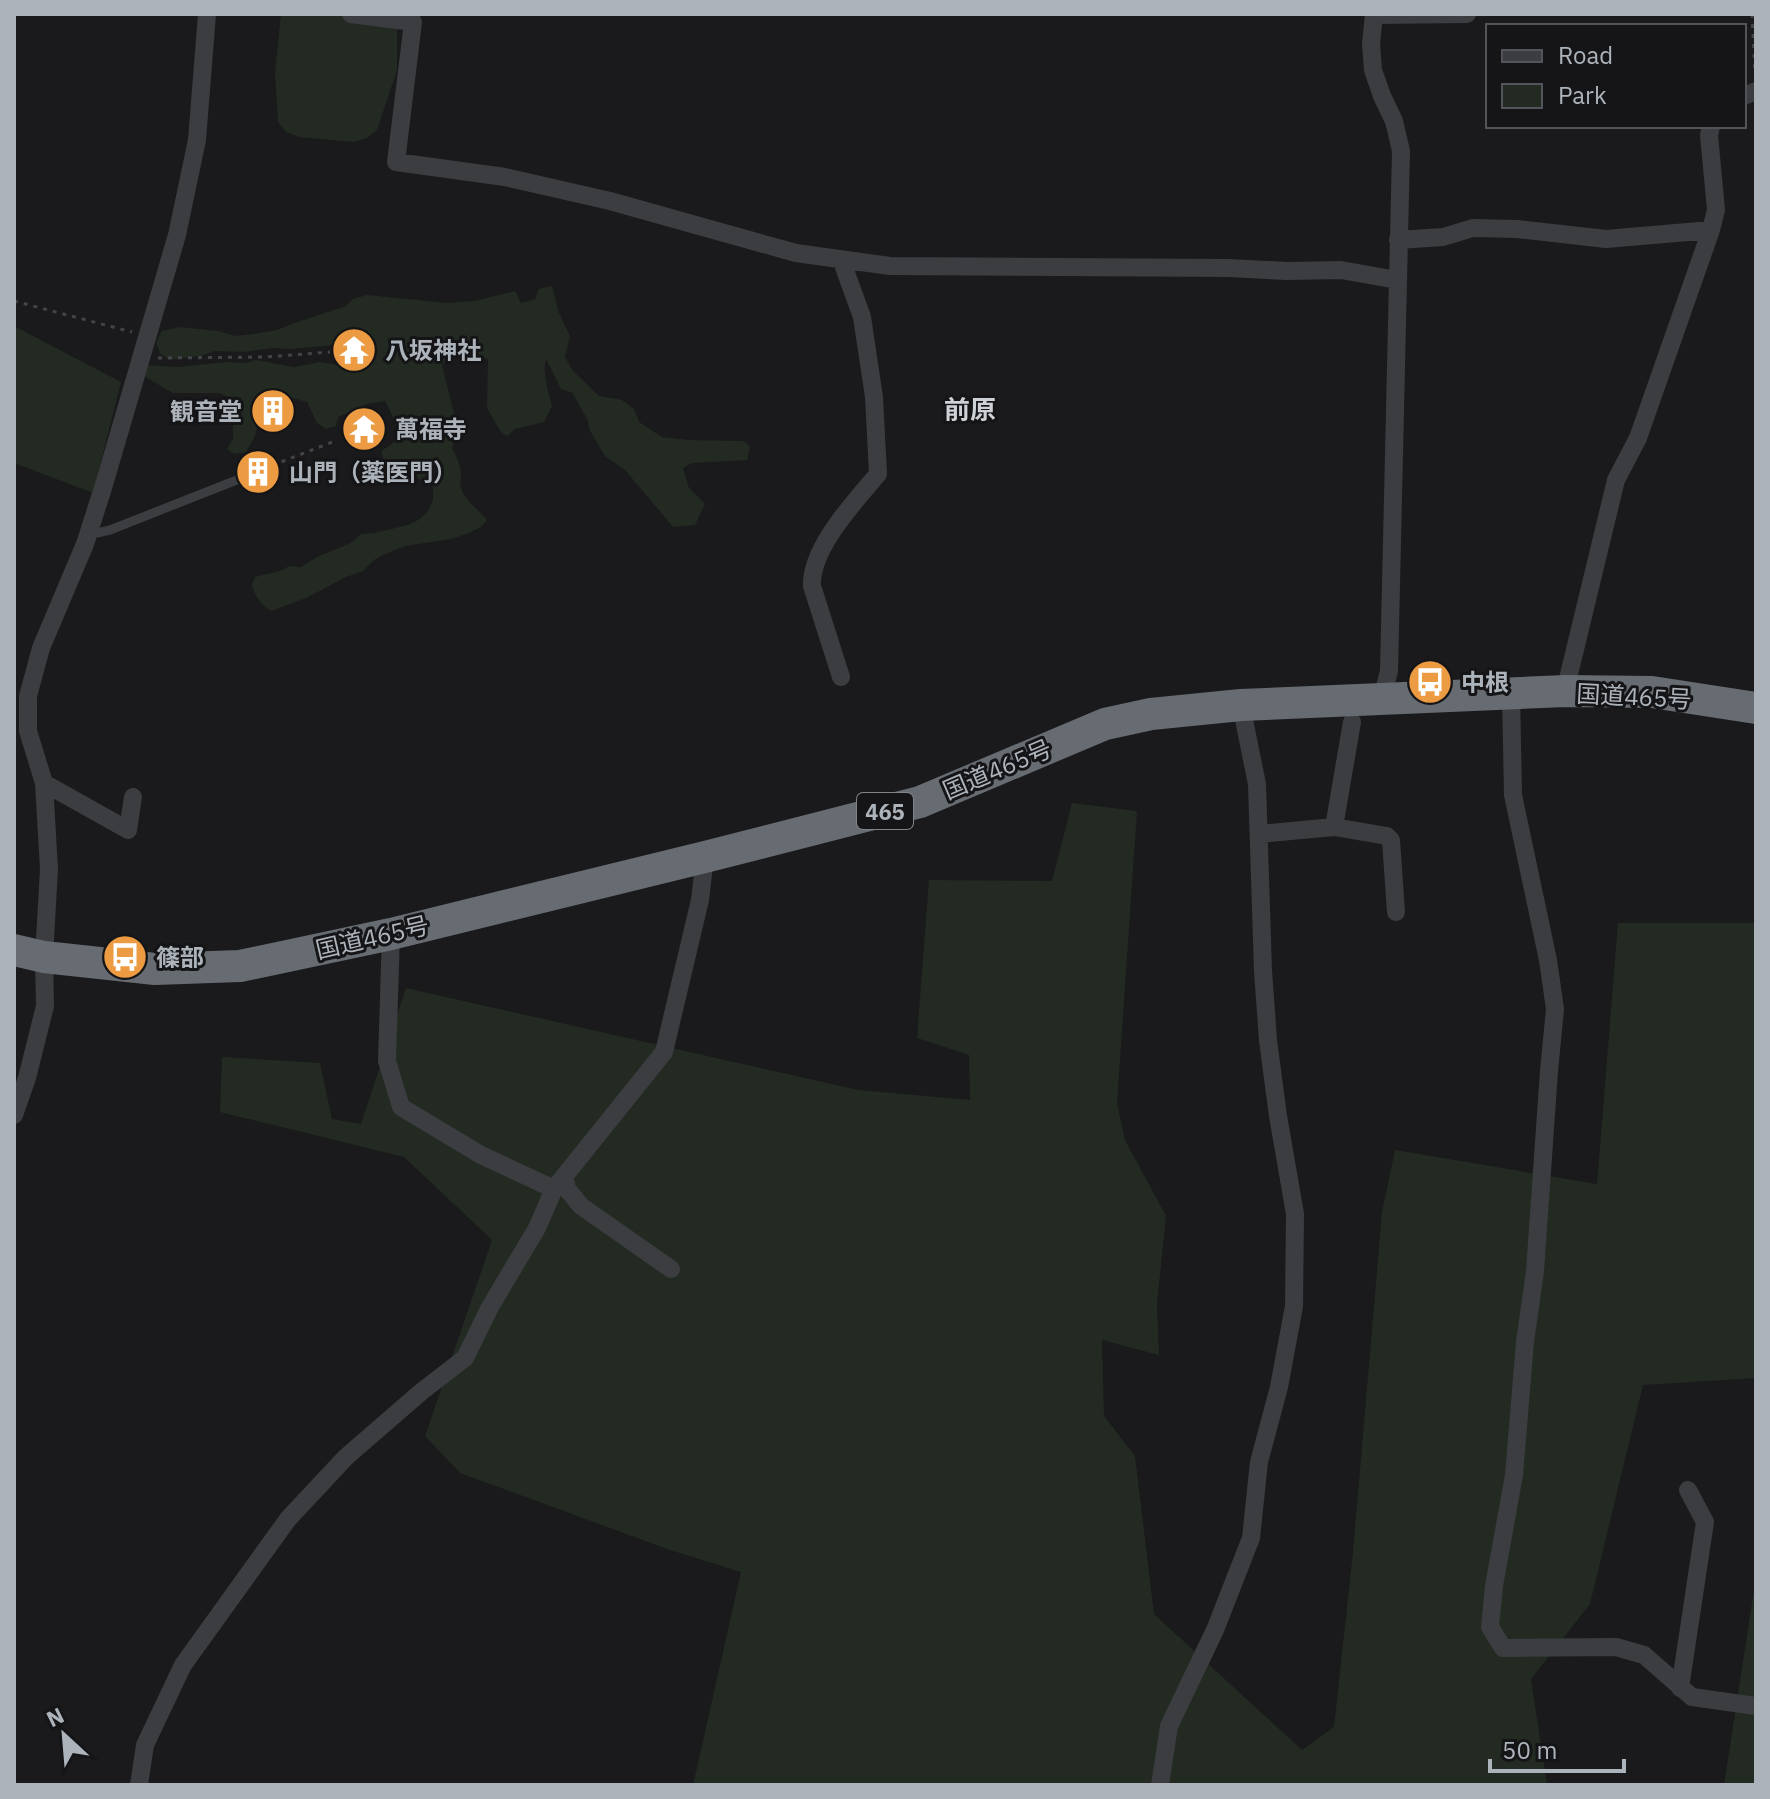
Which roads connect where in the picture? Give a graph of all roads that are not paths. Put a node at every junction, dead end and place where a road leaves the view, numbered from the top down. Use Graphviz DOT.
graph roads {
  1 [pos="207,14"];
  2 [pos="351,14"];
  3 [pos="1467,14"];
  4 [pos="1374,15"];
  5 [pos="1711,128"];
  6 [pos="1711,230"];
  7 [pos="1398,240"];
  8 [pos="841,259"];
  9 [pos="1397,280"];
  10 [pos="252,474"];
  11 [pos="89,532"];
  12 [pos="841,677"];
  13 [pos="1565,691"];
  14 [pos="1511,693"];
  15 [pos="1382,698"];
  16 [pos="1241,705"];
  17 [pos="1756,708"];
  18 [pos="1352,722"];
  19 [pos="44,783"];
  20 [pos="133,797"];
  21 [pos="1334,827"];
  22 [pos="1259,834"];
  23 [pos="705,857"];
  24 [pos="1396,912"];
  25 [pos="391,934"];
  26 [pos="29,954"];
  27 [pos="14,1115"];
  28 [pos="559,1183"];
  29 [pos="671,1269"];
  30 [pos="1688,1490"];
  31 [pos="1680,1688"];
  32 [pos="1756,1706"];
  33 [pos="139,1785"];
  34 [pos="1160,1785"];
  1 -- 11 [label="street"];
  2 -- 8 [label="street"];
  3 -- 4 [label="street"];
  4 -- 7 [label="street"];
  5 -- 6 [label="street"];
  6 -- 7 [label="street"];
  6 -- 13 [label="street"];
  7 -- 9 [label="street"];
  8 -- 9 [label="street"];
  8 -- 12 [label="street"];
  9 -- 15 [label="street"];
  10 -- 11 [label="lane"];
  11 -- 19 [label="street"];
  13 -- 14 [label="highway, 国道465号 / 465"];
  13 -- 17 [label="highway, 国道465号 / 465"];
  14 -- 15 [label="highway, 国道465号 / 465"];
  14 -- 31 [label="street"];
  15 -- 16 [label="highway, 国道465号 / 465"];
  16 -- 22 [label="street"];
  16 -- 23 [label="highway, 国道465号 / 465"];
  18 -- 21 [label="street"];
  19 -- 20 [label="street"];
  19 -- 26 [label="street"];
  21 -- 22 [label="street"];
  21 -- 24 [label="street"];
  22 -- 34 [label="street"];
  23 -- 25 [label="highway, 国道465号 / 465"];
  23 -- 28 [label="street"];
  25 -- 26 [label="highway, 国道465号 / 465"];
  25 -- 28 [label="street"];
  26 -- 27 [label="street"];
  28 -- 29 [label="street"];
  28 -- 33 [label="street"];
  30 -- 31 [label="street"];
  31 -- 32 [label="street"];
}
